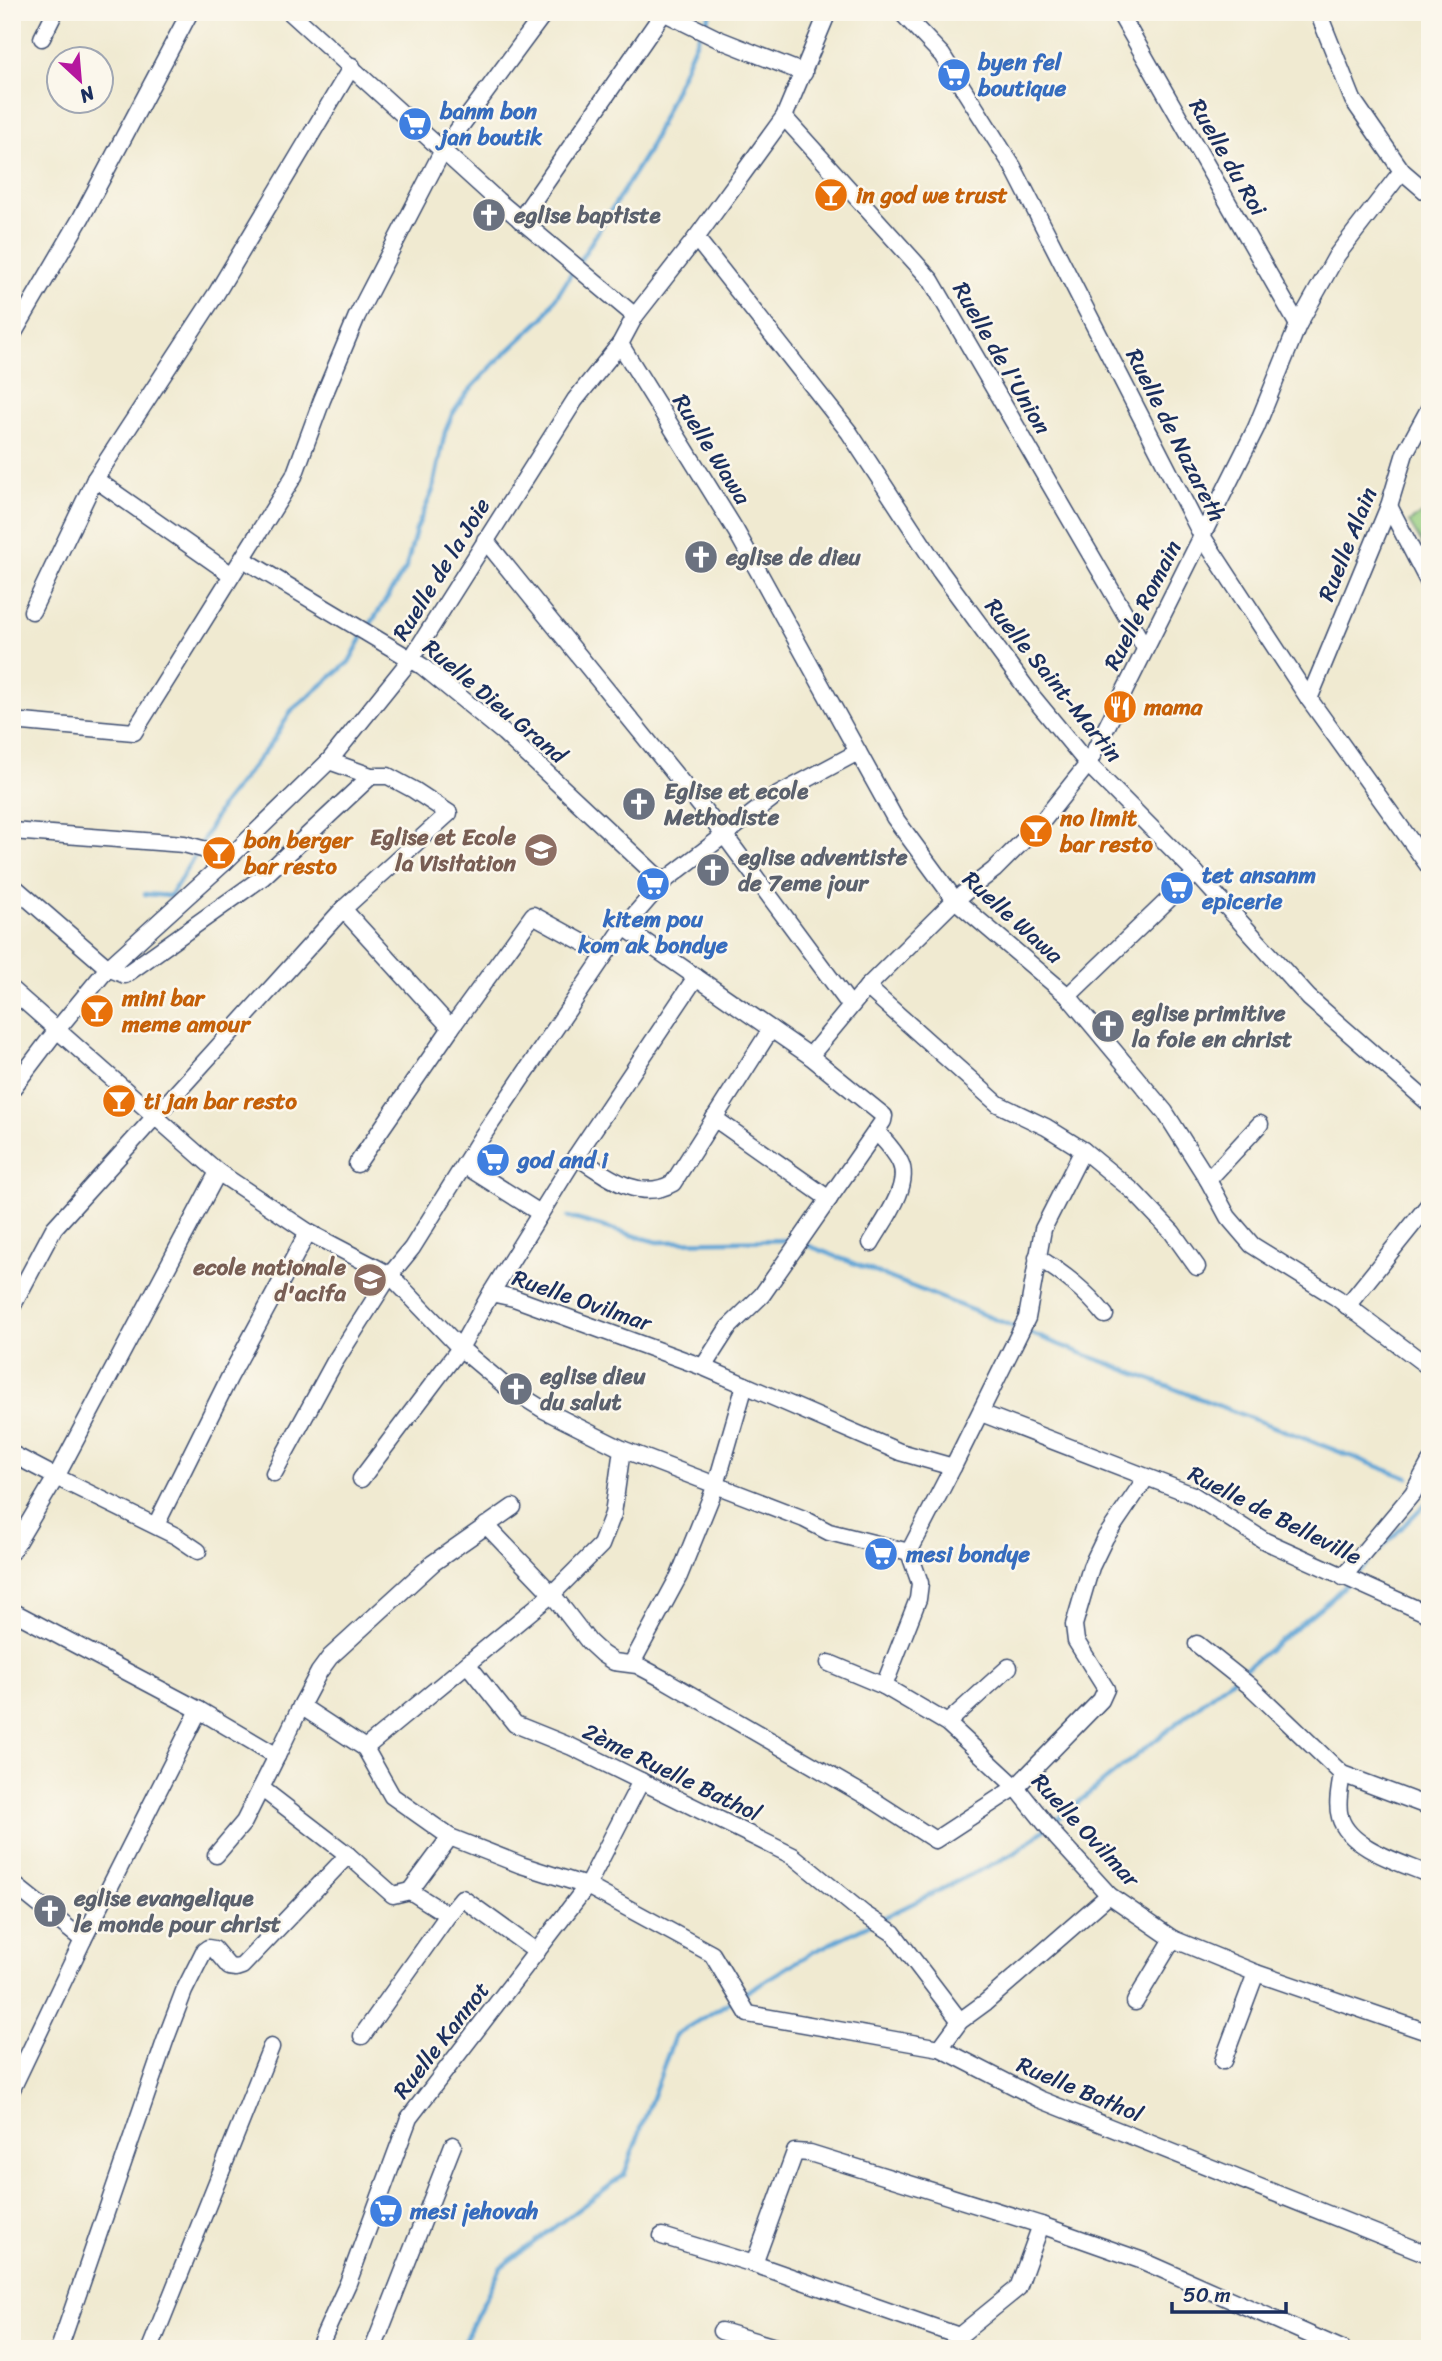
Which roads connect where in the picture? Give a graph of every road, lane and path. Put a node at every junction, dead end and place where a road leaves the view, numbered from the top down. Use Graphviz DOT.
graph roads {
  1 [pos="55,12"];
  2 [pos="190,12"];
  3 [pos="290,12"];
  4 [pos="545,12"];
  5 [pos="664,12"];
  6 [pos="828,12"];
  7 [pos="901,12"];
  8 [pos="1119,12"];
  9 [pos="1318,12"];
  10 [pos="41,38"];
  11 [pos="352,66"];
  12 [pos="804,73"];
  13 [pos="784,117"];
  14 [pos="443,150"];
  15 [pos="1402,171"];
  16 [pos="1430,195"];
  17 [pos="520,220"];
  18 [pos="696,238"];
  19 [pos="635,316"];
  20 [pos="1298,325"];
  21 [pos="12,336"];
  22 [pos="620,344"];
  23 [pos="1430,407"];
  24 [pos="95,479"];
  25 [pos="1389,506"];
  26 [pos="1202,536"];
  27 [pos="485,540"];
  28 [pos="243,559"];
  29 [pos="232,575"];
  30 [pos="1430,585"];
  31 [pos="32,611"];
  32 [pos="1145,648"];
  33 [pos="411,659"];
  34 [pos="1309,699"];
  35 [pos="12,721"];
  36 [pos="858,752"];
  37 [pos="330,761"];
  38 [pos="1088,764"];
  39 [pos="372,776"];
  40 [pos="12,831"];
  41 [pos="725,836"];
  42 [pos="225,862"];
  43 [pos="1430,868"];
  44 [pos="1196,873"];
  45 [pos="663,882"];
  46 [pos="12,885"];
  47 [pos="955,900"];
  48 [pos="343,909"];
  49 [pos="624,927"];
  50 [pos="604,954"];
  51 [pos="108,968"];
  52 [pos="696,977"];
  53 [pos="867,987"];
  54 [pos="12,990"];
  55 [pos="1068,996"];
  56 [pos="850,1005"];
  57 [pos="451,1028"];
  58 [pos="771,1029"];
  59 [pos="56,1031"];
  60 [pos="810,1056"];
  61 [pos="12,1089"];
  62 [pos="1430,1104"];
  63 [pos="155,1115"];
  64 [pos="714,1118"];
  65 [pos="1260,1124"];
  66 [pos="876,1131"];
  67 [pos="1083,1150"];
  68 [pos="576,1156"];
  69 [pos="357,1164"];
  70 [pos="464,1165"];
  71 [pos="218,1172"];
  72 [pos="1208,1180"];
  73 [pos="829,1199"];
  74 [pos="1430,1203"];
  75 [pos="540,1213"];
  76 [pos="308,1232"];
  77 [pos="871,1242"];
  78 [pos="1037,1257"];
  79 [pos="1197,1267"];
  80 [pos="390,1275"];
  81 [pos="491,1293"];
  82 [pos="1347,1306"];
  83 [pos="12,1307"];
  84 [pos="1105,1315"];
  85 [pos="460,1348"];
  86 [pos="703,1367"];
  87 [pos="1430,1368"];
  88 [pos="745,1385"];
  89 [pos="981,1413"];
  90 [pos="622,1449"];
  91 [pos="12,1454"];
  92 [pos="1429,1464"];
  93 [pos="953,1467"];
  94 [pos="274,1473"];
  95 [pos="56,1477"];
  96 [pos="1146,1478"];
  97 [pos="362,1479"];
  98 [pos="716,1485"];
  99 [pos="513,1507"];
  100 [pos="156,1525"];
  101 [pos="486,1525"];
  102 [pos="12,1551"];
  103 [pos="198,1551"];
  104 [pos="909,1552"];
  105 [pos="1348,1580"];
  106 [pos="552,1594"];
  107 [pos="12,1611"];
  108 [pos="1430,1615"];
  109 [pos="1197,1644"];
  110 [pos="632,1663"];
  111 [pos="829,1663"];
  112 [pos="468,1665"];
  113 [pos="1009,1667"];
  114 [pos="884,1686"];
  115 [pos="301,1706"];
  116 [pos="200,1710"];
  117 [pos="947,1723"];
  118 [pos="365,1748"];
  119 [pos="277,1756"];
  120 [pos="1342,1774"];
  121 [pos="641,1781"];
  122 [pos="1016,1787"];
  123 [pos="261,1788"];
  124 [pos="1430,1807"];
  125 [pos="450,1837"];
  126 [pos="216,1855"];
  127 [pos="348,1855"];
  128 [pos="1430,1875"];
  129 [pos="12,1883"];
  130 [pos="587,1886"];
  131 [pos="410,1891"];
  132 [pos="1109,1895"];
  133 [pos="447,1915"];
  134 [pos="1173,1939"];
  135 [pos="83,1940"];
  136 [pos="537,1952"];
  137 [pos="1256,1973"];
  138 [pos="1135,2002"];
  139 [pos="960,2021"];
  140 [pos="1430,2034"];
  141 [pos="362,2036"];
  142 [pos="271,2047"];
  143 [pos="940,2048"];
  144 [pos="1223,2061"];
  145 [pos="12,2089"];
  146 [pos="453,2146"];
  147 [pos="1041,2225"];
  148 [pos="662,2236"];
  149 [pos="1430,2255"];
  150 [pos="754,2264"];
  151 [pos="721,2330"];
  152 [pos="958,2342"];
  153 [pos="1324,2345"];
  154 [pos="779,2348"];
  155 [pos="59,2349"];
  156 [pos="150,2349"];
  157 [pos="318,2349"];
  158 [pos="373,2349"];
  159 [pos="1342,2349"];
  1 -- 10 [label="street"];
  2 -- 21 [label="street"];
  3 -- 11 [label="street"];
  4 -- 14 [label="street"];
  5 -- 12 [label="street"];
  5 -- 17 [label="street"];
  6 -- 12 [label="street, Ruelle de la Joie"];
  7 -- 26 [label="street, Ruelle de Nazareth"];
  8 -- 20 [label="street, Ruelle du Roi"];
  9 -- 15 [label="street"];
  11 -- 14 [label="street"];
  11 -- 24 [label="street"];
  12 -- 13 [label="street, Ruelle de la Joie"];
  13 -- 18 [label="street, Ruelle de la Joie"];
  13 -- 32 [label="street, Ruelle de l'Union"];
  14 -- 17 [label="street"];
  14 -- 28 [label="street"];
  15 -- 16 [label="street"];
  15 -- 20 [label="street, Ruelle Romain"];
  17 -- 19 [label="street"];
  18 -- 19 [label="street, Ruelle de la Joie"];
  18 -- 38 [label="street, Ruelle Saint-Martin"];
  19 -- 22 [label="street, Ruelle de la Joie"];
  20 -- 26 [label="street, Ruelle Romain"];
  22 -- 27 [label="street, Ruelle de la Joie"];
  22 -- 36 [label="street, Ruelle Wawa"];
  23 -- 25 [label="street, Ruelle Alain"];
  24 -- 29 [label="street"];
  24 -- 31 [label="street"];
  25 -- 30 [label="street"];
  25 -- 34 [label="street, Ruelle Alain"];
  26 -- 32 [label="street, Ruelle Romain"];
  26 -- 34 [label="street, Ruelle de Nazareth"];
  27 -- 33 [label="street, Ruelle de la Joie"];
  27 -- 41 [label="street"];
  28 -- 29 [label="street"];
  28 -- 33 [label="street, Ruelle Dieu Grand"];
  29 -- 35 [label="street"];
  32 -- 38 [label="street, Ruelle Romain"];
  33 -- 37 [label="street, Ruelle de la Joie"];
  33 -- 45 [label="street, Ruelle Dieu Grand"];
  34 -- 43 [label="street, Ruelle de Nazareth"];
  36 -- 41 [label="street"];
  36 -- 47 [label="street, Ruelle Wawa"];
  37 -- 39 [label="street"];
  37 -- 42 [label="street, Ruelle de la Joie"];
  38 -- 44 [label="street, Ruelle Saint-Martin"];
  38 -- 47 [label="street, Ruelle Romain"];
  39 -- 48 [label="street"];
  39 -- 51 [label="street"];
  40 -- 42 [label="street"];
  41 -- 45 [label="street"];
  41 -- 56 [label="street"];
  42 -- 51 [label="street, Ruelle de la Joie"];
  44 -- 55 [label="street"];
  44 -- 62 [label="street, Ruelle Saint-Martin"];
  45 -- 49 [label="street"];
  46 -- 51 [label="street"];
  47 -- 53 [label="street, Ruelle Romain"];
  47 -- 55 [label="street, Ruelle Wawa"];
  48 -- 57 [label="street"];
  48 -- 63 [label="street"];
  49 -- 50 [label="street"];
  49 -- 52 [label="street"];
  50 -- 57 [label="street"];
  50 -- 70 [label="street"];
  51 -- 59 [label="street, Ruelle de la Joie"];
  52 -- 58 [label="street"];
  52 -- 68 [label="street"];
  53 -- 56 [label="street, Ruelle Romain"];
  53 -- 67 [label="street"];
  54 -- 59 [label="street"];
  55 -- 72 [label="street, Ruelle Wawa"];
  56 -- 60 [label="street, Ruelle Romain"];
  57 -- 69 [label="street"];
  58 -- 60 [label="street"];
  58 -- 64 [label="street"];
  59 -- 61 [label="street, Ruelle de la Joie"];
  59 -- 63 [label="street"];
  60 -- 66 [label="street"];
  63 -- 71 [label="street"];
  63 -- 83 [label="street"];
  64 -- 68 [label="street"];
  64 -- 73 [label="street"];
  65 -- 72 [label="street"];
  66 -- 73 [label="street"];
  66 -- 77 [label="street"];
  67 -- 78 [label="street"];
  67 -- 79 [label="street"];
  68 -- 75 [label="street"];
  70 -- 75 [label="street"];
  70 -- 80 [label="street"];
  71 -- 76 [label="street"];
  71 -- 95 [label="street"];
  72 -- 82 [label="street, Ruelle Wawa"];
  73 -- 86 [label="street"];
  74 -- 82 [label="street"];
  75 -- 81 [label="street"];
  76 -- 80 [label="street"];
  76 -- 100 [label="street"];
  78 -- 84 [label="street"];
  78 -- 89 [label="street"];
  80 -- 85 [label="street"];
  80 -- 94 [label="street"];
  81 -- 85 [label="street, Ruelle Ovilmar"];
  81 -- 86 [label="street, Ruelle Ovilmar"];
  82 -- 87 [label="street, Ruelle Wawa"];
  85 -- 90 [label="street"];
  85 -- 97 [label="street, Ruelle Ovilmar"];
  86 -- 88 [label="street, Ruelle Ovilmar"];
  88 -- 93 [label="street, Ruelle Ovilmar"];
  88 -- 98 [label="street"];
  89 -- 93 [label="street"];
  89 -- 96 [label="street, Ruelle de Belleville"];
  90 -- 98 [label="street"];
  90 -- 106 [label="street"];
  91 -- 95 [label="street"];
  92 -- 105 [label="street"];
  93 -- 104 [label="street"];
  95 -- 100 [label="street"];
  95 -- 102 [label="street"];
  96 -- 105 [label="street, Ruelle de Belleville"];
  96 -- 122 [label="street"];
  98 -- 104 [label="street"];
  98 -- 110 [label="street"];
  99 -- 101 [label="street"];
  100 -- 103 [label="street"];
  101 -- 106 [label="street"];
  101 -- 115 [label="street"];
  104 -- 114 [label="street"];
  105 -- 108 [label="street, Ruelle de Belleville"];
  106 -- 110 [label="street"];
  106 -- 112 [label="street"];
  107 -- 116 [label="street"];
  109 -- 120 [label="street"];
  110 -- 122 [label="street"];
  111 -- 114 [label="street, Ruelle Ovilmar"];
  112 -- 118 [label="street"];
  112 -- 121 [label="street, 2ème Ruelle Bathol"];
  113 -- 117 [label="street"];
  114 -- 117 [label="street, Ruelle Ovilmar"];
  115 -- 118 [label="street"];
  115 -- 119 [label="street"];
  116 -- 119 [label="street"];
  116 -- 135 [label="street"];
  117 -- 122 [label="street, Ruelle Ovilmar"];
  118 -- 125 [label="street, Ruelle Bathol"];
  119 -- 123 [label="street"];
  120 -- 124 [label="street"];
  120 -- 128 [label="street"];
  121 -- 130 [label="street, Ruelle Kannot"];
  121 -- 139 [label="street, 2ème Ruelle Bathol"];
  122 -- 132 [label="street, Ruelle Ovilmar"];
  123 -- 126 [label="street"];
  123 -- 127 [label="street"];
  125 -- 130 [label="street, Ruelle Bathol"];
  125 -- 131 [label="street"];
  127 -- 131 [label="street"];
  127 -- 155 [label="street"];
  129 -- 135 [label="street"];
  130 -- 136 [label="street, Ruelle Kannot"];
  130 -- 143 [label="street, Ruelle Bathol"];
  131 -- 133 [label="street"];
  132 -- 134 [label="street, Ruelle Ovilmar"];
  132 -- 139 [label="street"];
  133 -- 136 [label="street"];
  133 -- 141 [label="street"];
  134 -- 137 [label="street, Ruelle Ovilmar"];
  134 -- 138 [label="street"];
  135 -- 145 [label="street"];
  136 -- 157 [label="street, Ruelle Kannot"];
  137 -- 140 [label="street, Ruelle Ovilmar"];
  137 -- 144 [label="street"];
  139 -- 143 [label="street"];
  142 -- 156 [label="street"];
  143 -- 149 [label="street, Ruelle Bathol"];
  146 -- 158 [label="street"];
  147 -- 150 [label="street"];
  147 -- 152 [label="street"];
  147 -- 153 [label="street"];
  148 -- 150 [label="street"];
  150 -- 152 [label="street"];
  151 -- 154 [label="street"];
  153 -- 159 [label="street"];
}
